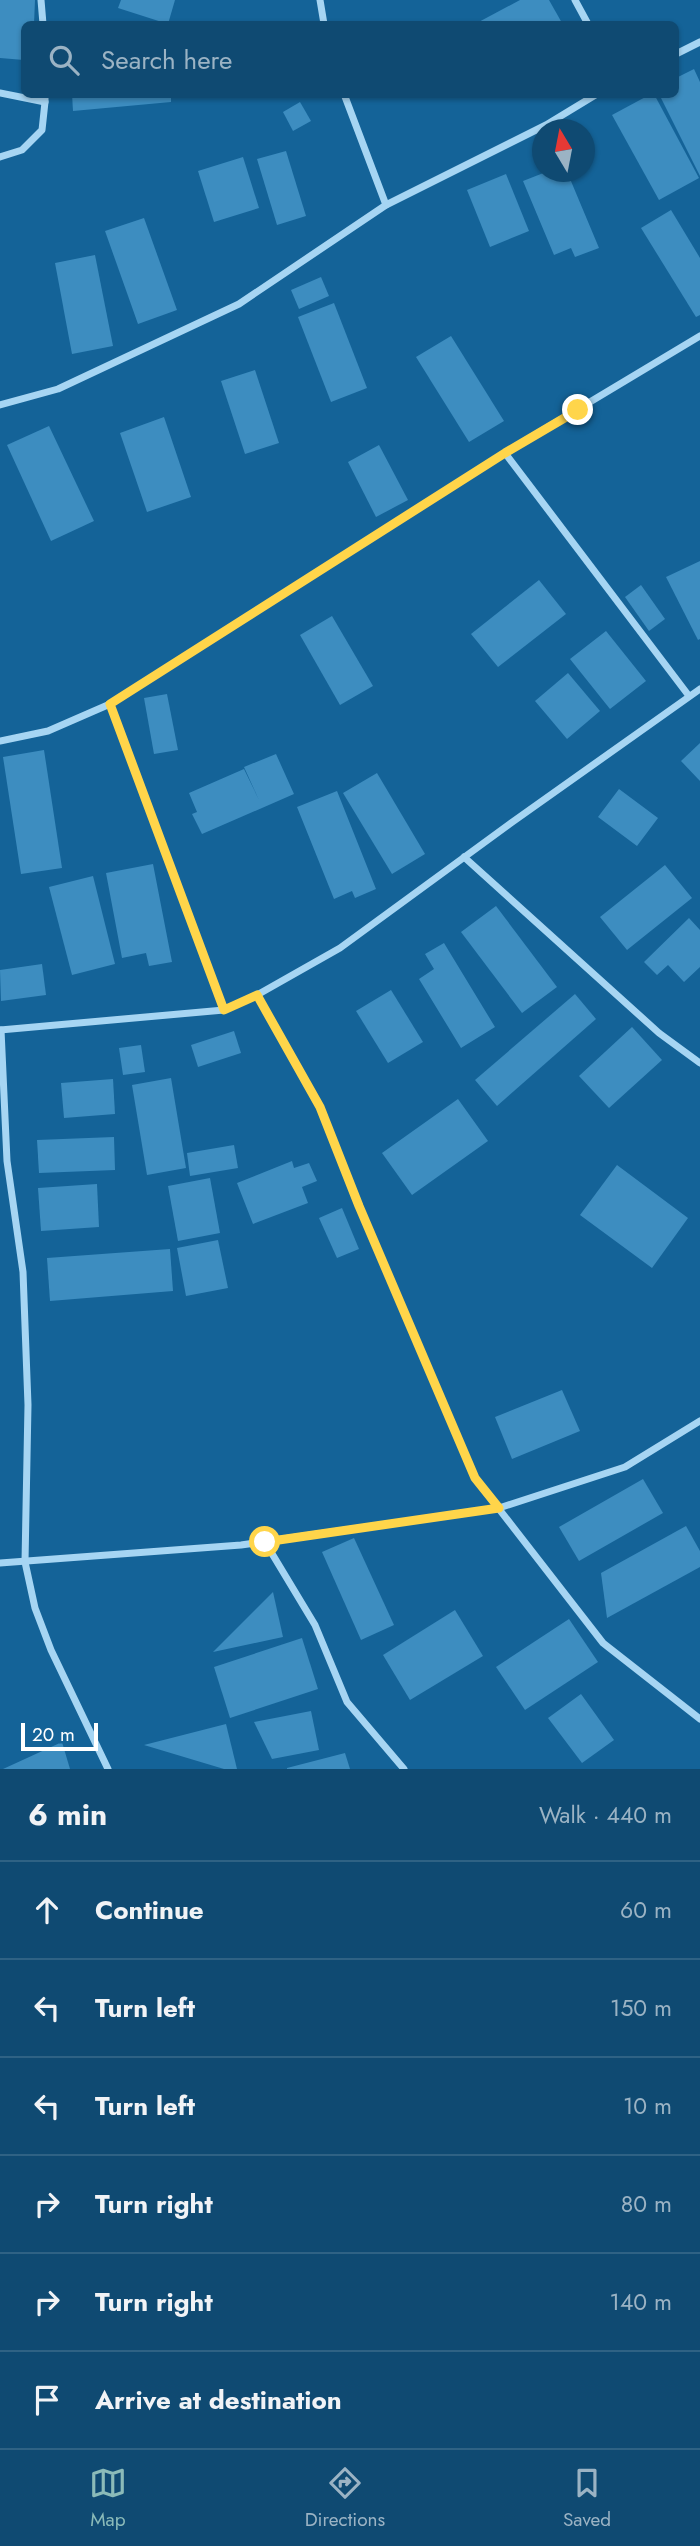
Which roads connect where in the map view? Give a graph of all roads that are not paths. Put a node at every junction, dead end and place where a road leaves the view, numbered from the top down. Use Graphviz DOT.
graph roads {
  1 [pos="41,0"];
  2 [pos="320,0"];
  3 [pos="575,0"];
  4 [pos="43,21"];
  5 [pos="324,21"];
  6 [pos="586,21"];
  7 [pos="700,42"];
  8 [pos="679,52"];
  9 [pos="0,93"];
  10 [pos="21,95"];
  11 [pos="45,98"];
  12 [pos="346,98"];
  13 [pos="590,98"];
  14 [pos="0,157"];
  15 [pos="386,205"];
  16 [pos="700,336"];
  17 [pos="0,404"];
  18 [pos="505,453"];
  19 [pos="700,688"];
  20 [pos="689,696"];
  21 [pos="110,704"];
  22 [pos="0,741"];
  23 [pos="464,857"];
  24 [pos="257,995"];
  25 [pos="224,1010"];
  26 [pos="1,1030"];
  27 [pos="700,1063"];
  28 [pos="700,1421"];
  29 [pos="499,1508"];
  30 [pos="265,1542"];
  31 [pos="24,1562"];
  32 [pos="0,1563"];
  33 [pos="700,1719"];
  34 [pos="108,1769"];
  35 [pos="404,1769"];
  1 -- 4 [label="street"];
  2 -- 5 [label="street"];
  3 -- 6 [label="street"];
  7 -- 8 [label="street"];
  9 -- 10 [label="street"];
  11 -- 14 [label="street"];
  12 -- 15 [label="street"];
  13 -- 15 [label="street"];
  15 -- 17 [label="street"];
  16 -- 18 [label="street"];
  18 -- 20 [label="street"];
  18 -- 21 [label="street"];
  19 -- 20 [label="street"];
  20 -- 23 [label="street"];
  21 -- 22 [label="street"];
  21 -- 25 [label="street"];
  23 -- 24 [label="street"];
  23 -- 27 [label="street"];
  24 -- 25 [label="street"];
  24 -- 29 [label="street"];
  25 -- 26 [label="street"];
  26 -- 31 [label="street"];
  28 -- 29 [label="street"];
  29 -- 30 [label="street"];
  29 -- 33 [label="street"];
  30 -- 31 [label="street"];
  30 -- 35 [label="street"];
  31 -- 32 [label="street"];
  31 -- 34 [label="street"];
}
